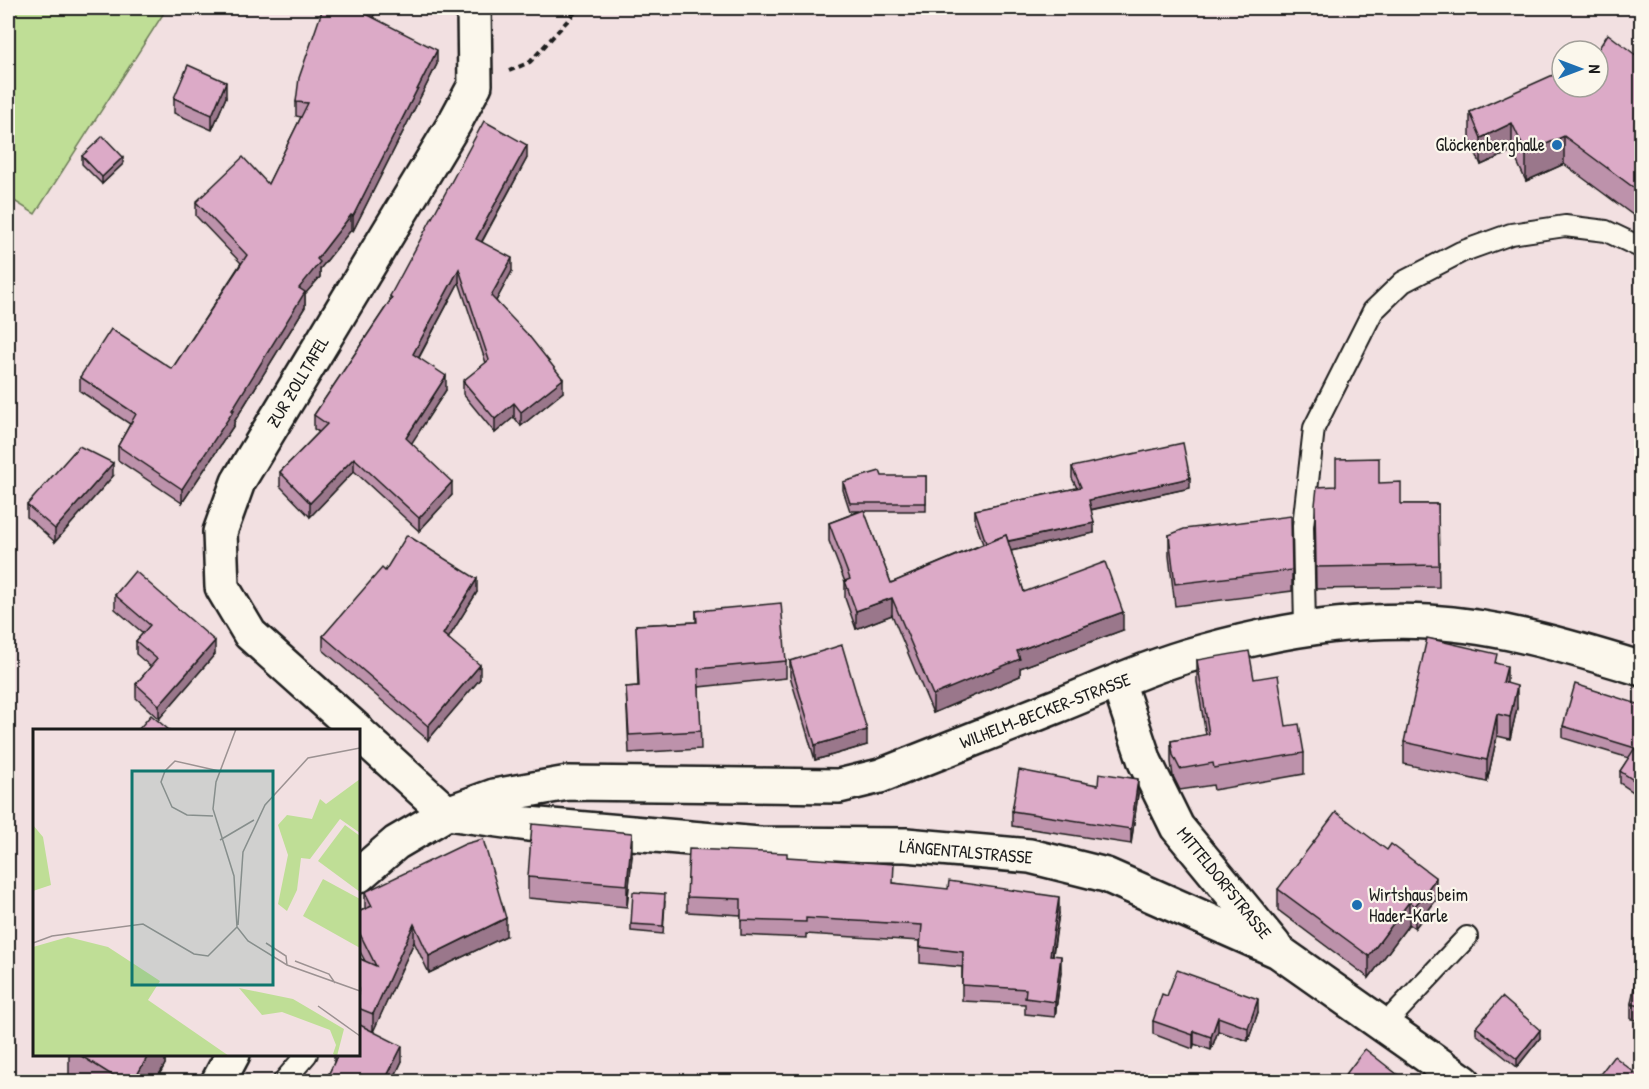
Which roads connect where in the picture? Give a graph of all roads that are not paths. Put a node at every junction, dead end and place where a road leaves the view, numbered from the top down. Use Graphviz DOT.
graph roads {
  1 [pos="474,8"];
  2 [pos="1641,248"];
  3 [pos="1305,628"];
  4 [pos="1641,669"];
  5 [pos="1118,682"];
  6 [pos="356,729"];
  7 [pos="360,733"];
  8 [pos="447,813"];
  9 [pos="360,874"];
  10 [pos="1467,937"];
  11 [pos="1278,951"];
  12 [pos="1385,1024"];
  13 [pos="232,1056"];
  14 [pos="305,1056"];
  15 [pos="218,1082"];
  16 [pos="284,1082"];
  17 [pos="1464,1082"];
  1 -- 6 [label="street, ZUR ZOLLTAFEL"];
  2 -- 3 [label="lane"];
  3 -- 4 [label="street, WILHELM-BECKER-STRASSE"];
  3 -- 5 [label="street, WILHELM-BECKER-STRASSE"];
  5 -- 8 [label="street, WILHELM-BECKER-STRASSE"];
  5 -- 11 [label="street, MITTELDORFSTRASSE"];
  7 -- 8 [label="street, ZUR ZOLLTAFEL"];
  8 -- 9 [label="street, WILHELM-BECKER-STRASSE"];
  8 -- 11 [label="street, LÄNGENTALSTRASSE"];
  10 -- 12 [label="lane"];
  11 -- 12 [label="street, LÄNGENTALSTRASSE"];
  12 -- 17 [label="street, LÄNGENTALSTRASSE"];
  13 -- 15 [label="street"];
  14 -- 16 [label="lane"];
}
